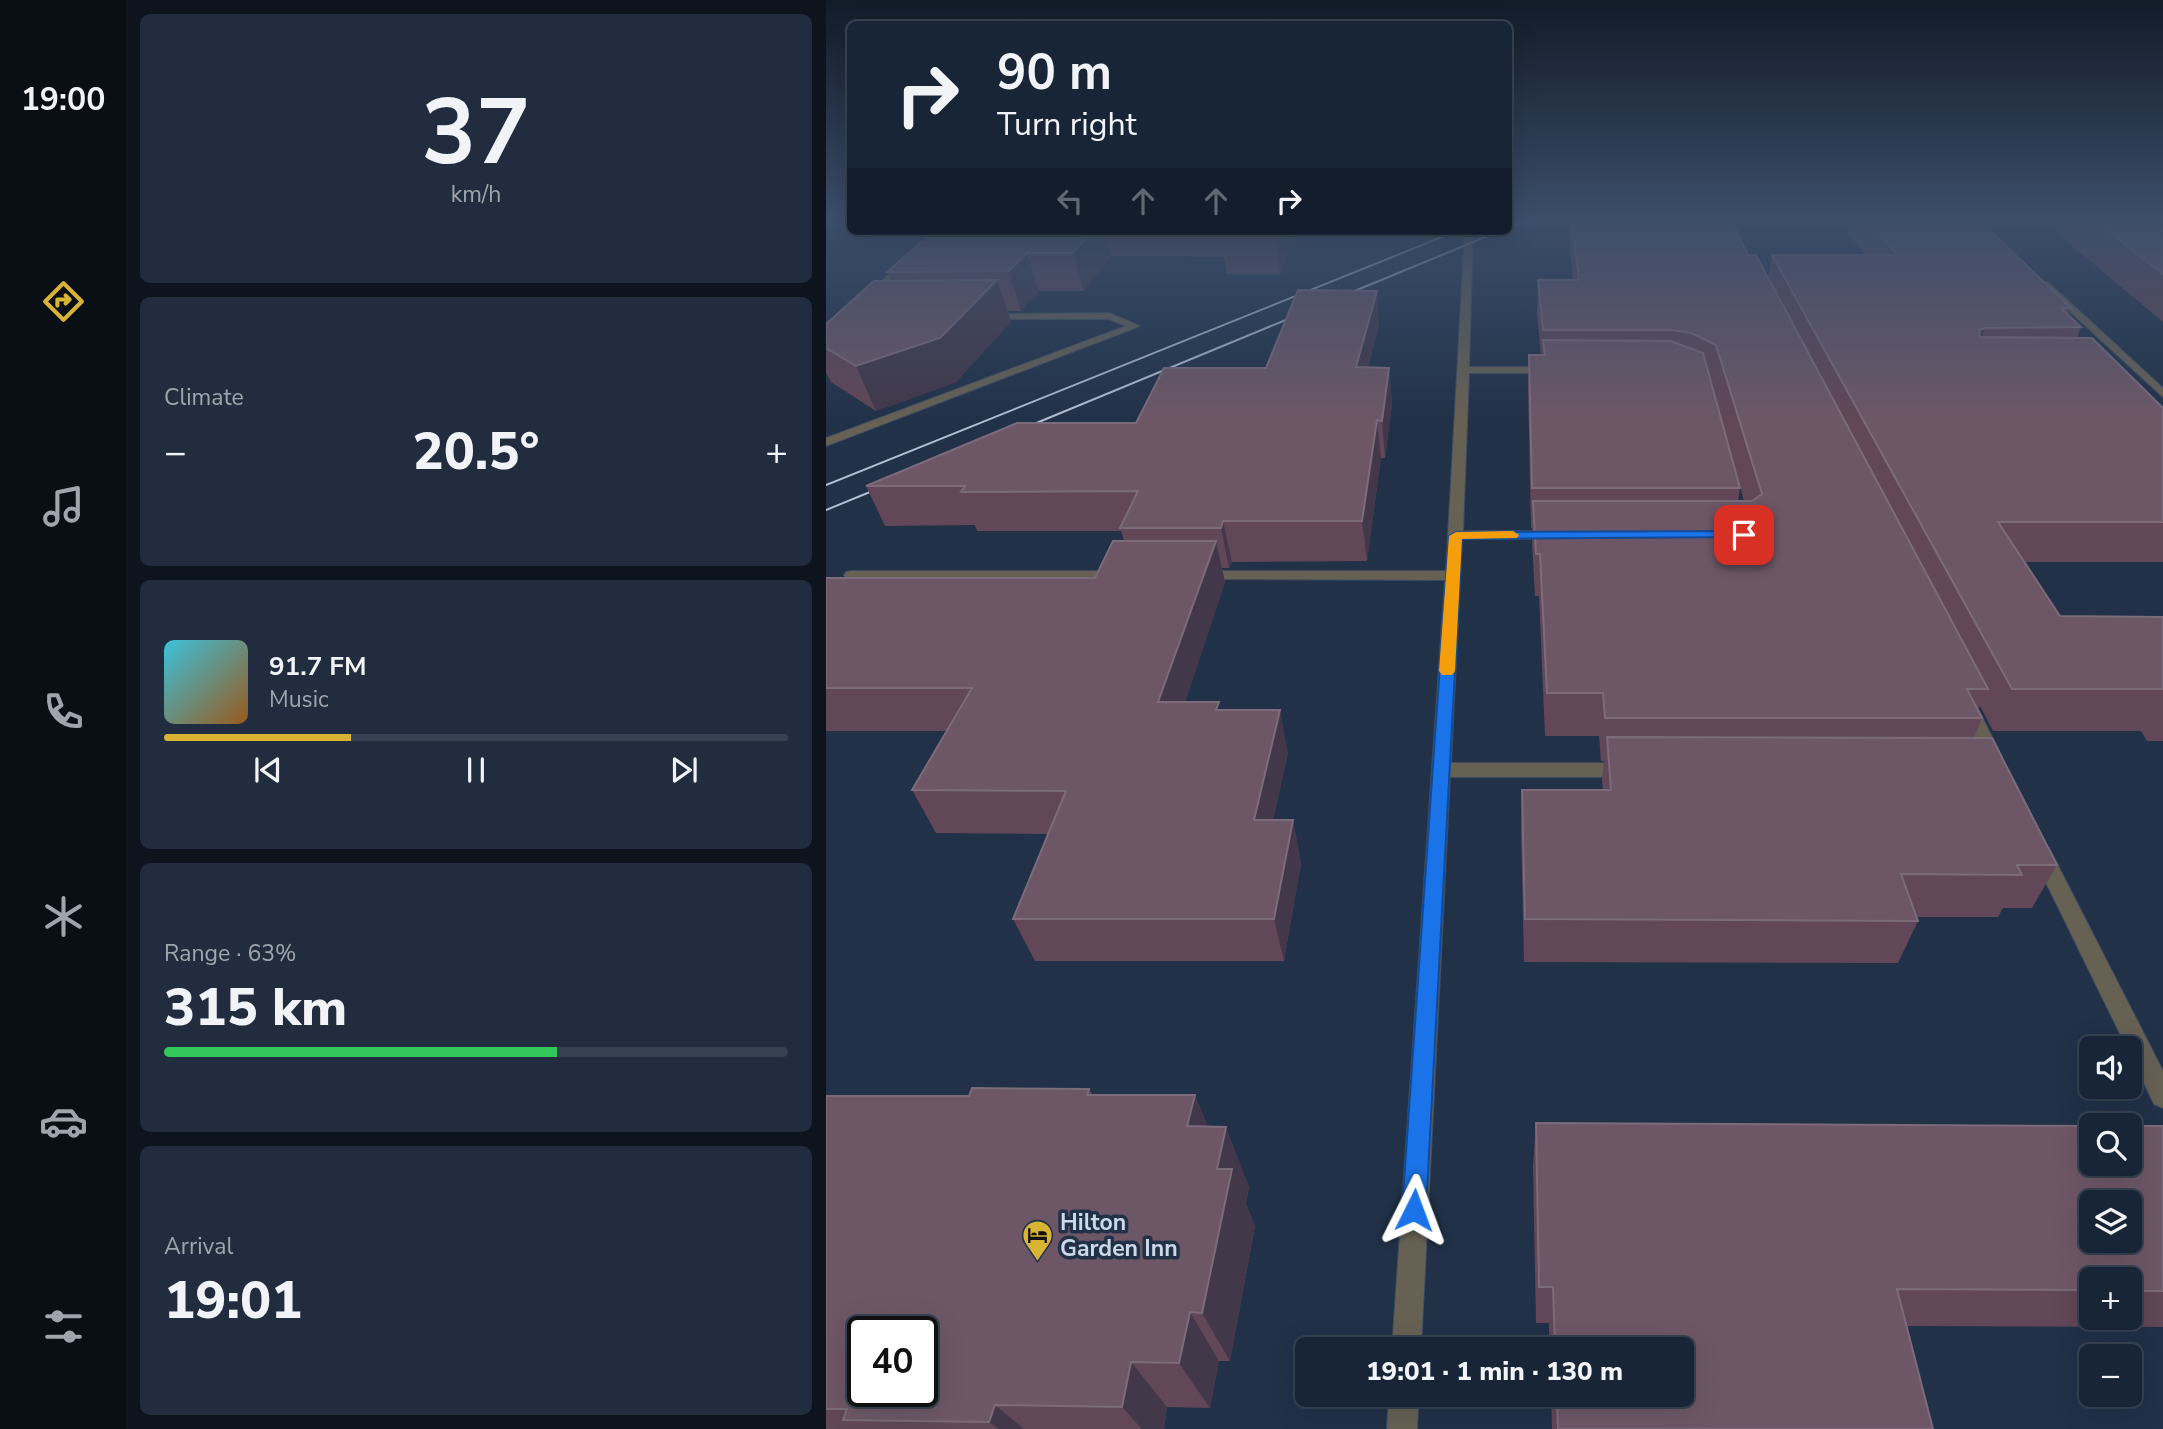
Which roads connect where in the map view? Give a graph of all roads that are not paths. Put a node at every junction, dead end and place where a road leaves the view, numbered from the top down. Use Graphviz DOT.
graph roads {
  1 [pos="879,288"];
  2 [pos="1467,288"];
  3 [pos="2049,288"];
  4 [pos="856,308"];
  5 [pos="970,317"];
  6 [pos="2135,367"];
  7 [pos="2112,368"];
  8 [pos="1464,370"];
  9 [pos="1562,370"];
  10 [pos="2163,394"];
  11 [pos="826,442"];
  12 [pos="1567,535"];
  13 [pos="1456,536"];
  14 [pos="851,575"];
  15 [pos="1142,575"];
  16 [pos="1183,575"];
  17 [pos="1453,576"];
  18 [pos="1963,696"];
  19 [pos="1441,770"];
  20 [pos="1641,770"];
  21 [pos="1987,771"];
  22 [pos="2032,834"];
  23 [pos="2163,1096"];
  24 [pos="1407,1337"];
  25 [pos="1403,1407"];
  26 [pos="1402,1429"];
  1 -- 4 [label="street"];
  2 -- 8 [label="street"];
  3 -- 6 [label="street"];
  5 -- 11 [label="street"];
  6 -- 7 [label="street"];
  6 -- 10 [label="street"];
  8 -- 9 [label="street"];
  8 -- 13 [label="street"];
  12 -- 13 [label="street"];
  13 -- 17 [label="street"];
  14 -- 15 [label="street"];
  16 -- 17 [label="street"];
  17 -- 19 [label="street"];
  18 -- 21 [label="street"];
  19 -- 20 [label="street"];
  19 -- 24 [label="street"];
  22 -- 23 [label="street"];
  25 -- 26 [label="street"];
}
